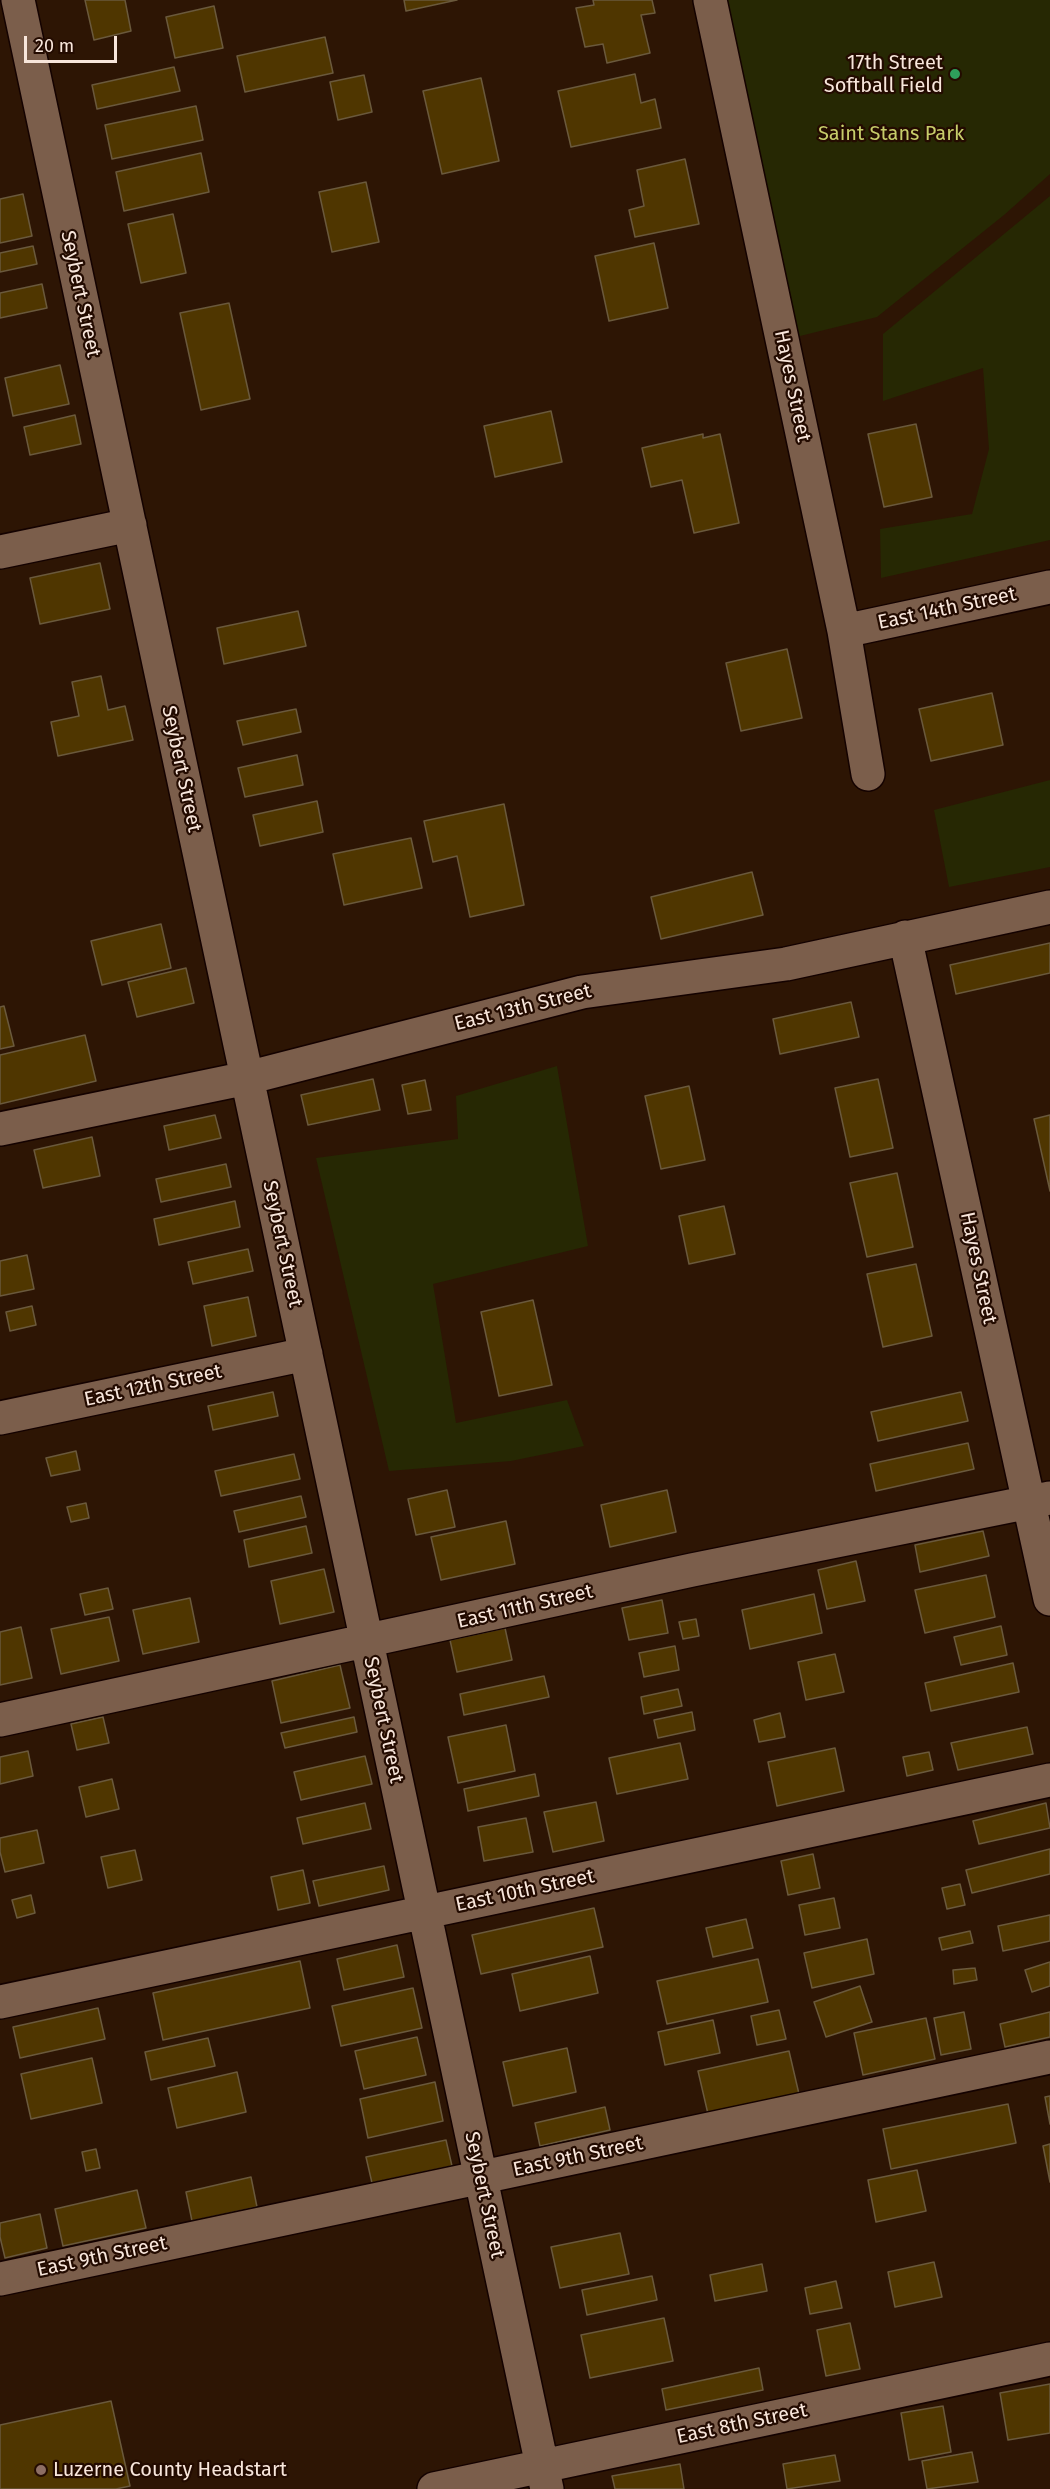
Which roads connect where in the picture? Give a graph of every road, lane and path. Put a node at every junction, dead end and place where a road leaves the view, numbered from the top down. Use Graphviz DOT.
graph roads {
  1 [pos="18,0"];
  2 [pos="710,0"];
  3 [pos="129,525"];
  4 [pos="0,552"];
  5 [pos="1050,587"];
  6 [pos="844,631"];
  7 [pos="868,774"];
  8 [pos="1050,907"];
  9 [pos="905,937"];
  10 [pos="247,1078"];
  11 [pos="0,1129"];
  12 [pos="306,1354"];
  13 [pos="0,1418"];
  14 [pos="1040,1501"];
  15 [pos="1050,1599"];
  16 [pos="367,1642"];
  17 [pos="0,1720"];
  18 [pos="1050,1780"];
  19 [pos="424,1912"];
  20 [pos="0,2002"];
  21 [pos="1050,2057"];
  22 [pos="481,2177"];
  23 [pos="0,2279"];
  24 [pos="1050,2359"];
  25 [pos="544,2478"];
  26 [pos="434,2489"];
  1 -- 3 [label="street, Seybert Street"];
  2 -- 6 [label="street, Hayes Street"];
  3 -- 4 [label="street"];
  3 -- 10 [label="street, Seybert Street"];
  5 -- 6 [label="street, East 14th Street"];
  6 -- 7 [label="street, Hayes Street"];
  8 -- 9 [label="street, East 13th Street"];
  9 -- 10 [label="street, East 13th Street"];
  9 -- 14 [label="street, Hayes Street"];
  10 -- 11 [label="street, East 13th Street"];
  10 -- 12 [label="street, Seybert Street"];
  12 -- 13 [label="street, East 12th Street"];
  12 -- 16 [label="street, Seybert Street"];
  14 -- 15 [label="street, Hayes Street"];
  14 -- 16 [label="street, East 11th Street"];
  16 -- 17 [label="street, East 11th Street"];
  16 -- 19 [label="street, Seybert Street"];
  18 -- 19 [label="street, East 10th Street"];
  19 -- 20 [label="street, East 10th Street"];
  19 -- 22 [label="street, Seybert Street"];
  21 -- 22 [label="street, East 9th Street"];
  22 -- 23 [label="street, East 9th Street"];
  22 -- 25 [label="street, Seybert Street"];
  24 -- 25 [label="street, East 8th Street"];
  25 -- 26 [label="street, East 8th Street"];
}
